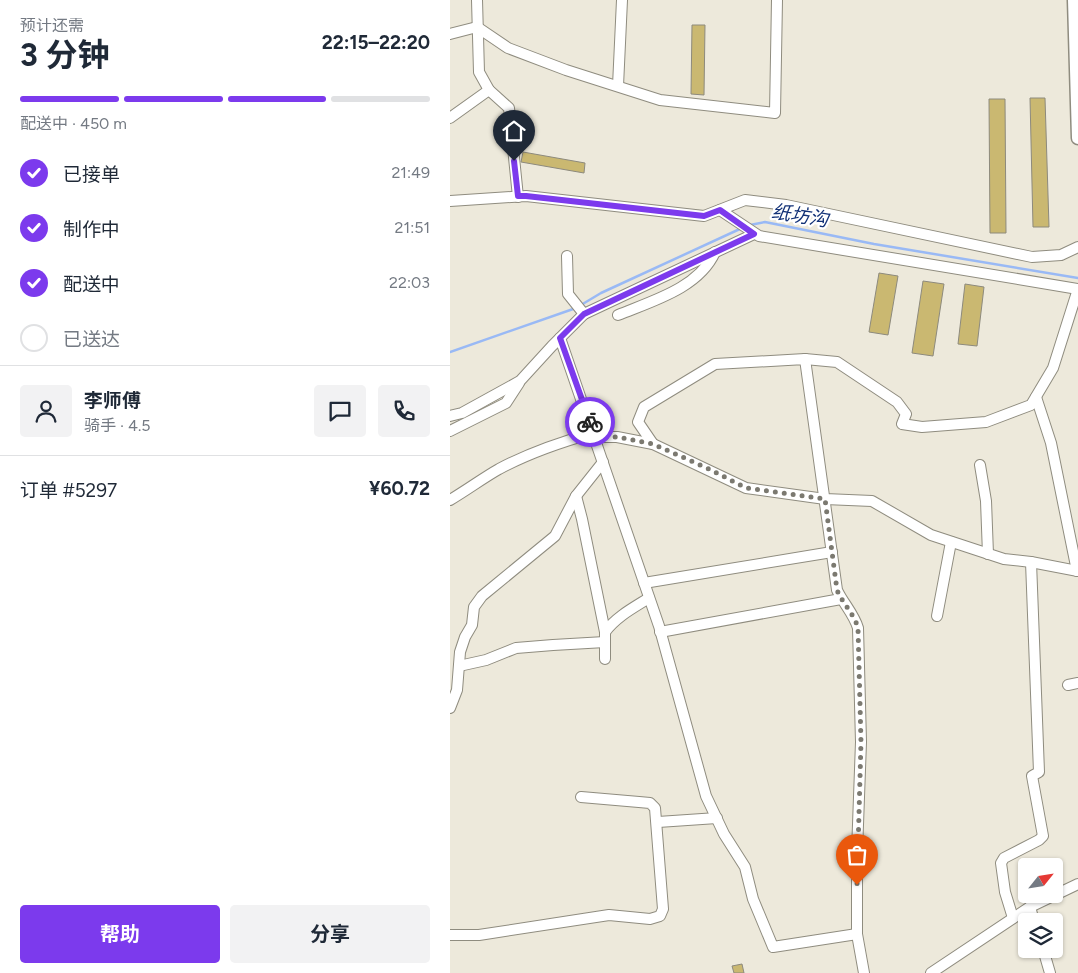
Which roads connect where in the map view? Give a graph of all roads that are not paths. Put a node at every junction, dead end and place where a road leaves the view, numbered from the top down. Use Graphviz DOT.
graph roads {
  1 [pos="477,0"];
  2 [pos="622,0"];
  3 [pos="777,0"];
  4 [pos="1074,0"];
  5 [pos="477,27"];
  6 [pos="450,34"];
  7 [pos="618,86"];
  8 [pos="489,90"];
  9 [pos="450,118"];
  10 [pos="1078,138"];
  11 [pos="518,196"];
  12 [pos="450,200"];
  13 [pos="720,210"];
  14 [pos="752,232"];
  15 [pos="1078,247"];
  16 [pos="715,252"];
  17 [pos="567,256"];
  18 [pos="1078,289"];
  19 [pos="580,308"];
  20 [pos="618,315"];
  21 [pos="560,338"];
  22 [pos="805,359"];
  23 [pos="520,381"];
  24 [pos="1036,397"];
  25 [pos="450,416"];
  26 [pos="450,431"];
  27 [pos="594,435"];
  28 [pos="653,444"];
  29 [pos="604,462"];
  30 [pos="980,465"];
  31 [pos="576,496"];
  32 [pos="825,499"];
  33 [pos="450,500"];
  34 [pos="951,542"];
  35 [pos="832,552"];
  36 [pos="988,554"];
  37 [pos="1031,562"];
  38 [pos="1077,571"];
  39 [pos="644,583"];
  40 [pos="649,598"];
  41 [pos="840,598"];
  42 [pos="937,616"];
  43 [pos="660,632"];
  44 [pos="605,637"];
  45 [pos="605,659"];
  46 [pos="459,666"];
  47 [pos="450,708"];
  48 [pos="581,797"];
  49 [pos="717,818"];
  50 [pos="658,822"];
  51 [pos="1078,884"];
  52 [pos="1030,908"];
  53 [pos="1032,913"];
  54 [pos="1013,918"];
  55 [pos="857,934"];
  56 [pos="450,935"];
  57 [pos="1045,958"];
  58 [pos="864,973"];
  59 [pos="931,973"];
  60 [pos="1050,973"];
  1 -- 5 [label="street"];
  2 -- 7 [label="street"];
  3 -- 7 [label="street"];
  4 -- 10 [label="street"];
  5 -- 6 [label="street"];
  5 -- 7 [label="street"];
  5 -- 8 [label="street"];
  8 -- 9 [label="street"];
  8 -- 11 [label="street"];
  11 -- 12 [label="street"];
  11 -- 13 [label="street"];
  13 -- 14 [label="street"];
  13 -- 15 [label="street"];
  14 -- 16 [label="street"];
  14 -- 18 [label="street"];
  16 -- 19 [label="street"];
  16 -- 20 [label="street"];
  17 -- 19 [label="street"];
  18 -- 24 [label="street"];
  19 -- 21 [label="street"];
  21 -- 23 [label="street"];
  21 -- 27 [label="street"];
  22 -- 24 [label="street"];
  22 -- 28 [label="street"];
  22 -- 32 [label="street"];
  23 -- 25 [label="street"];
  23 -- 26 [label="street"];
  24 -- 38 [label="street"];
  27 -- 28 [label="street"];
  27 -- 29 [label="street"];
  27 -- 33 [label="street"];
  28 -- 32 [label="street"];
  29 -- 31 [label="street"];
  29 -- 39 [label="street"];
  30 -- 36 [label="street"];
  31 -- 44 [label="street"];
  31 -- 46 [label="street"];
  32 -- 34 [label="street"];
  32 -- 35 [label="street"];
  34 -- 36 [label="street"];
  34 -- 42 [label="street"];
  35 -- 39 [label="street"];
  35 -- 41 [label="street"];
  36 -- 37 [label="street"];
  37 -- 38 [label="street"];
  37 -- 54 [label="street"];
  39 -- 40 [label="street"];
  40 -- 43 [label="street"];
  40 -- 44 [label="street"];
  41 -- 43 [label="street"];
  41 -- 55 [label="street"];
  43 -- 49 [label="street"];
  44 -- 45 [label="street"];
  44 -- 46 [label="street"];
  46 -- 47 [label="street"];
  48 -- 50 [label="street"];
  49 -- 50 [label="street"];
  49 -- 55 [label="street"];
  50 -- 56 [label="street"];
  51 -- 52 [label="street"];
  52 -- 53 [label="street"];
  52 -- 54 [label="street"];
  54 -- 59 [label="street"];
  55 -- 58 [label="street"];
  57 -- 60 [label="street"];
}
